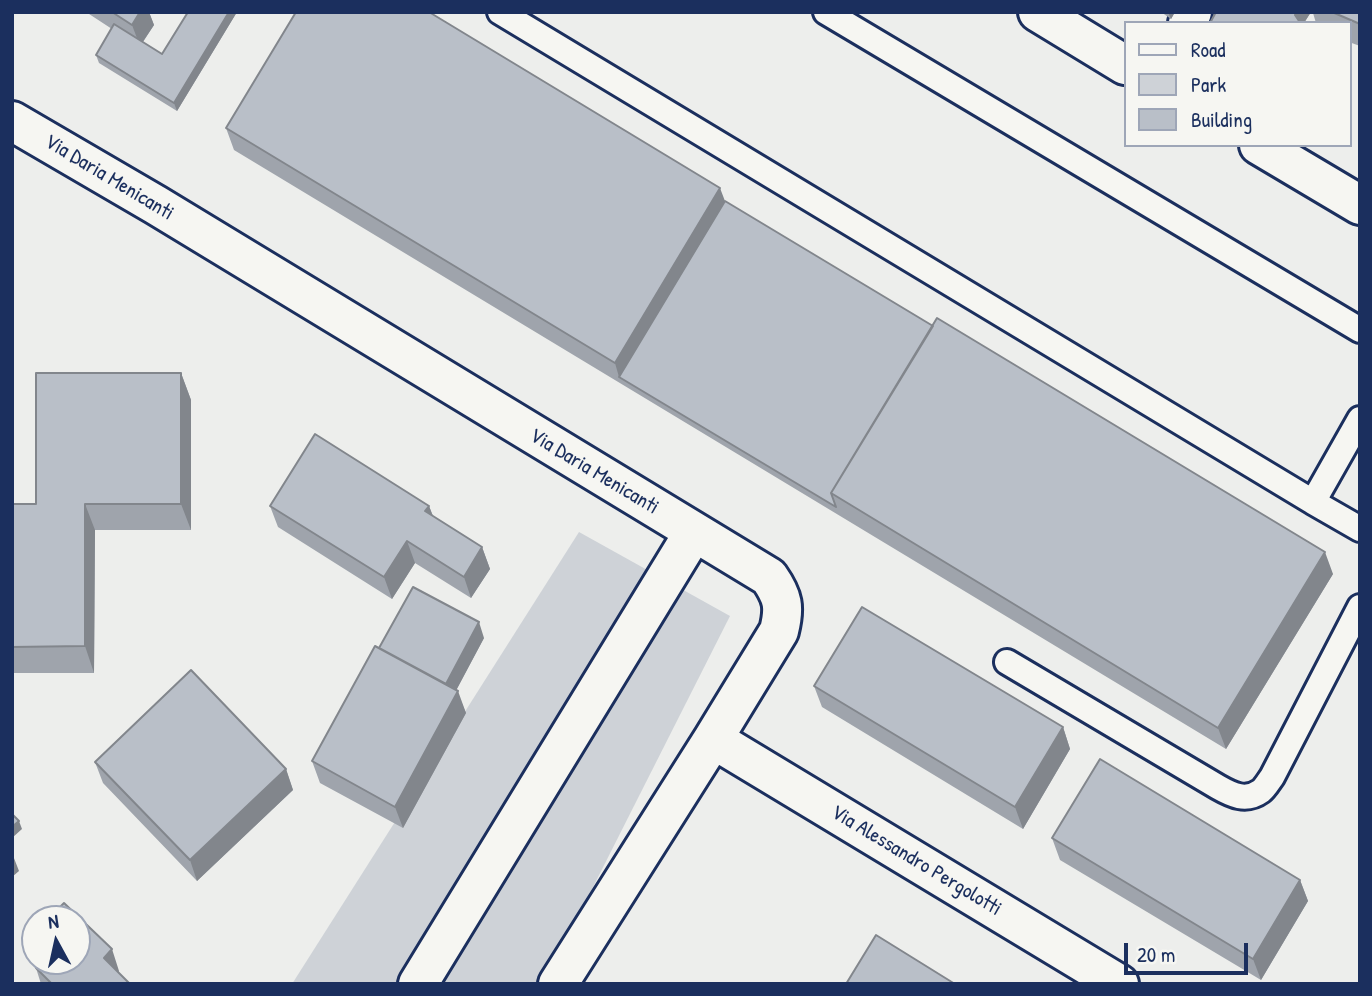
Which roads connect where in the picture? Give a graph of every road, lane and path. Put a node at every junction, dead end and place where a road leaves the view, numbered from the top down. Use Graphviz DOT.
graph roads {
  1 [pos="500,12"];
  2 [pos="826,12"];
  3 [pos="1038,12"];
  4 [pos="1124,64"];
  5 [pos="12,121"];
  6 [pos="1262,147"];
  7 [pos="1360,205"];
  8 [pos="1360,330"];
  9 [pos="1360,419"];
  10 [pos="1313,502"];
  11 [pos="1360,529"];
  12 [pos="694,532"];
  13 [pos="1360,607"];
  14 [pos="1007,662"];
  15 [pos="713,739"];
  16 [pos="418,984"];
  17 [pos="558,984"];
  18 [pos="1119,984"];
  1 -- 10 [label="lane"];
  2 -- 8 [label="lane"];
  3 -- 4 [label="street"];
  5 -- 12 [label="street, Via Daria Menicanti"];
  6 -- 7 [label="street"];
  9 -- 10 [label="lane"];
  10 -- 11 [label="lane"];
  12 -- 15 [label="street, Via Daria Menicanti"];
  12 -- 16 [label="street"];
  13 -- 14 [label="lane"];
  15 -- 17 [label="street, Via Daria Menicanti"];
  15 -- 18 [label="street, Via Alessandro Pergolotti"];
}
